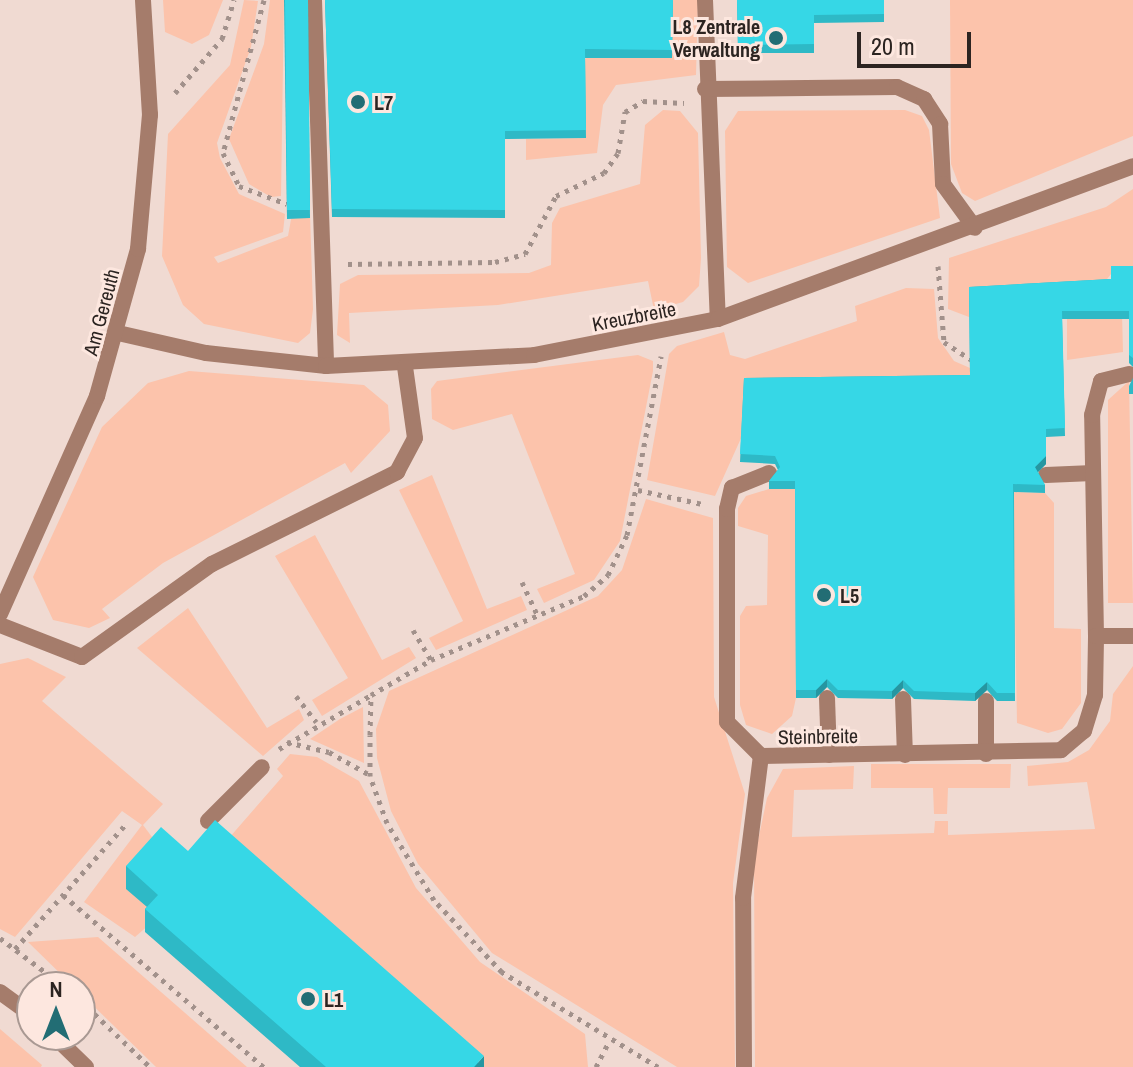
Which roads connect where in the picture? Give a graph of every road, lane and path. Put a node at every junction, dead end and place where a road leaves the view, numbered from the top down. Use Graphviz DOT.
graph roads {
  1 [pos="143,0"];
  2 [pos="234,0"];
  3 [pos="264,0"];
  4 [pos="314,0"];
  5 [pos="705,0"];
  6 [pos="705,96"];
  7 [pos="150,115"];
  8 [pos="1133,166"];
  9 [pos="287,204"];
  10 [pos="975,228"];
  11 [pos="938,241"];
  12 [pos="323,264"];
  13 [pos="718,319"];
  14 [pos="665,331"];
  15 [pos="118,333"];
  16 [pos="326,366"];
  17 [pos="405,367"];
  18 [pos="989,367"];
  19 [pos="1129,374"];
  20 [pos="769,473"];
  21 [pos="1093,473"];
  22 [pos="1046,475"];
  23 [pos="638,490"];
  24 [pos="727,509"];
  25 [pos="522,582"];
  26 [pos="0,614"];
  27 [pos="537,614"];
  28 [pos="0,625"];
  29 [pos="413,630"];
  30 [pos="1096,636"];
  31 [pos="1133,636"];
  32 [pos="431,660"];
  33 [pos="371,695"];
  34 [pos="296,696"];
  35 [pos="827,698"];
  36 [pos="903,699"];
  37 [pos="986,701"];
  38 [pos="316,722"];
  39 [pos="286,742"];
  40 [pos="986,754"];
  41 [pos="829,755"];
  42 [pos="905,755"];
  43 [pos="761,756"];
  44 [pos="262,767"];
  45 [pos="370,776"];
  46 [pos="208,821"];
  47 [pos="126,824"];
  48 [pos="63,895"];
  49 [pos="0,938"];
  50 [pos="15,949"];
  51 [pos="44,971"];
  52 [pos="96,1015"];
  53 [pos="609,1042"];
  54 [pos="70,1051"];
  55 [pos="86,1067"];
  56 [pos="150,1067"];
  57 [pos="264,1067"];
  58 [pos="596,1067"];
  59 [pos="658,1067"];
  60 [pos="744,1067"];
  1 -- 7 [label="street, Am Gereuth"];
  2 -- 7 [label="path"];
  3 -- 9 [label="path"];
  4 -- 12 [label="street"];
  5 -- 6 [label="street"];
  6 -- 10 [label="street"];
  6 -- 12 [label="path"];
  6 -- 13 [label="street"];
  7 -- 15 [label="street, Am Gereuth"];
  8 -- 10 [label="street, Kreuzbreite"];
  10 -- 11 [label="street, Kreuzbreite"];
  11 -- 13 [label="street, Kreuzbreite"];
  11 -- 18 [label="path"];
  12 -- 16 [label="street"];
  13 -- 14 [label="street, Kreuzbreite"];
  14 -- 17 [label="street, Kreuzbreite"];
  14 -- 23 [label="path"];
  15 -- 16 [label="street, Kreuzbreite"];
  15 -- 26 [label="street, Am Gereuth"];
  16 -- 17 [label="street, Kreuzbreite"];
  17 -- 28 [label="street"];
  19 -- 21 [label="street, Steinbreite"];
  20 -- 24 [label="street"];
  21 -- 22 [label="street"];
  21 -- 30 [label="street, Steinbreite"];
  23 -- 24 [label="path"];
  23 -- 27 [label="path"];
  24 -- 43 [label="street"];
  25 -- 27 [label="path"];
  27 -- 32 [label="path"];
  29 -- 32 [label="path"];
  30 -- 31 [label="street"];
  30 -- 40 [label="street, Steinbreite"];
  32 -- 33 [label="path"];
  33 -- 38 [label="path"];
  33 -- 45 [label="path"];
  34 -- 38 [label="path"];
  35 -- 41 [label="street"];
  36 -- 42 [label="street"];
  37 -- 40 [label="street"];
  38 -- 39 [label="path"];
  39 -- 44 [label="path"];
  39 -- 45 [label="path"];
  40 -- 42 [label="street, Steinbreite"];
  41 -- 42 [label="street, Steinbreite"];
  41 -- 43 [label="street, Steinbreite"];
  43 -- 60 [label="street, Steinbreite"];
  44 -- 46 [label="street"];
  45 -- 53 [label="path"];
  47 -- 48 [label="path"];
  48 -- 50 [label="path"];
  48 -- 57 [label="path"];
  49 -- 50 [label="path"];
  50 -- 51 [label="path"];
  52 -- 56 [label="path"];
  53 -- 58 [label="path"];
  53 -- 59 [label="path"];
  54 -- 55 [label="street"];
}
